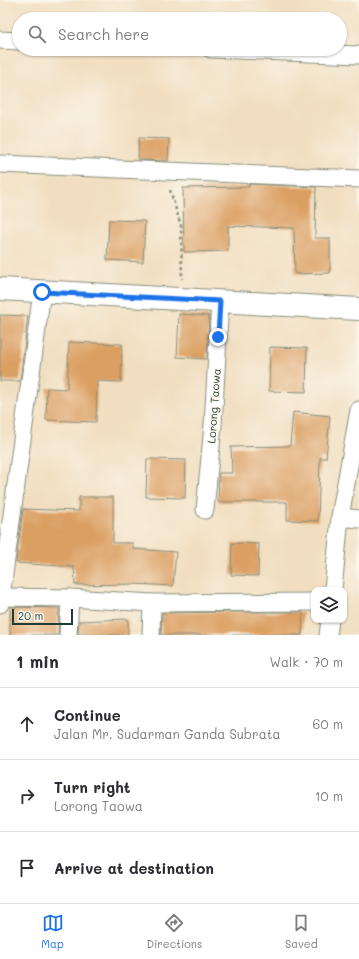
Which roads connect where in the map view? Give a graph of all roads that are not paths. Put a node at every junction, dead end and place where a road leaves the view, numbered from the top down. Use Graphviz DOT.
graph roads {
  1 [pos="0,40"];
  2 [pos="12,41"];
  3 [pos="347,55"];
  4 [pos="359,55"];
  5 [pos="0,164"];
  6 [pos="359,179"];
  7 [pos="0,289"];
  8 [pos="42,292"];
  9 [pos="220,301"];
  10 [pos="359,309"];
  11 [pos="359,410"];
  12 [pos="205,510"];
  13 [pos="340,517"];
  14 [pos="359,519"];
  15 [pos="334,587"];
  16 [pos="70,598"];
  17 [pos="0,600"];
  18 [pos="311,602"];
  19 [pos="152,603"];
  20 [pos="330,623"];
  21 [pos="68,635"];
  22 [pos="151,635"];
  23 [pos="328,635"];
  1 -- 2 [label="street"];
  3 -- 4 [label="street"];
  5 -- 6 [label="street"];
  7 -- 8 [label="street"];
  8 -- 9 [label="street"];
  8 -- 17 [label="street"];
  9 -- 10 [label="street"];
  9 -- 12 [label="street, Lorong Taowa"];
  11 -- 13 [label="street"];
  13 -- 14 [label="street"];
  13 -- 15 [label="street"];
  16 -- 17 [label="street"];
  16 -- 19 [label="street"];
  16 -- 21 [label="street"];
  18 -- 19 [label="street"];
  19 -- 22 [label="street"];
  20 -- 23 [label="street"];
}
